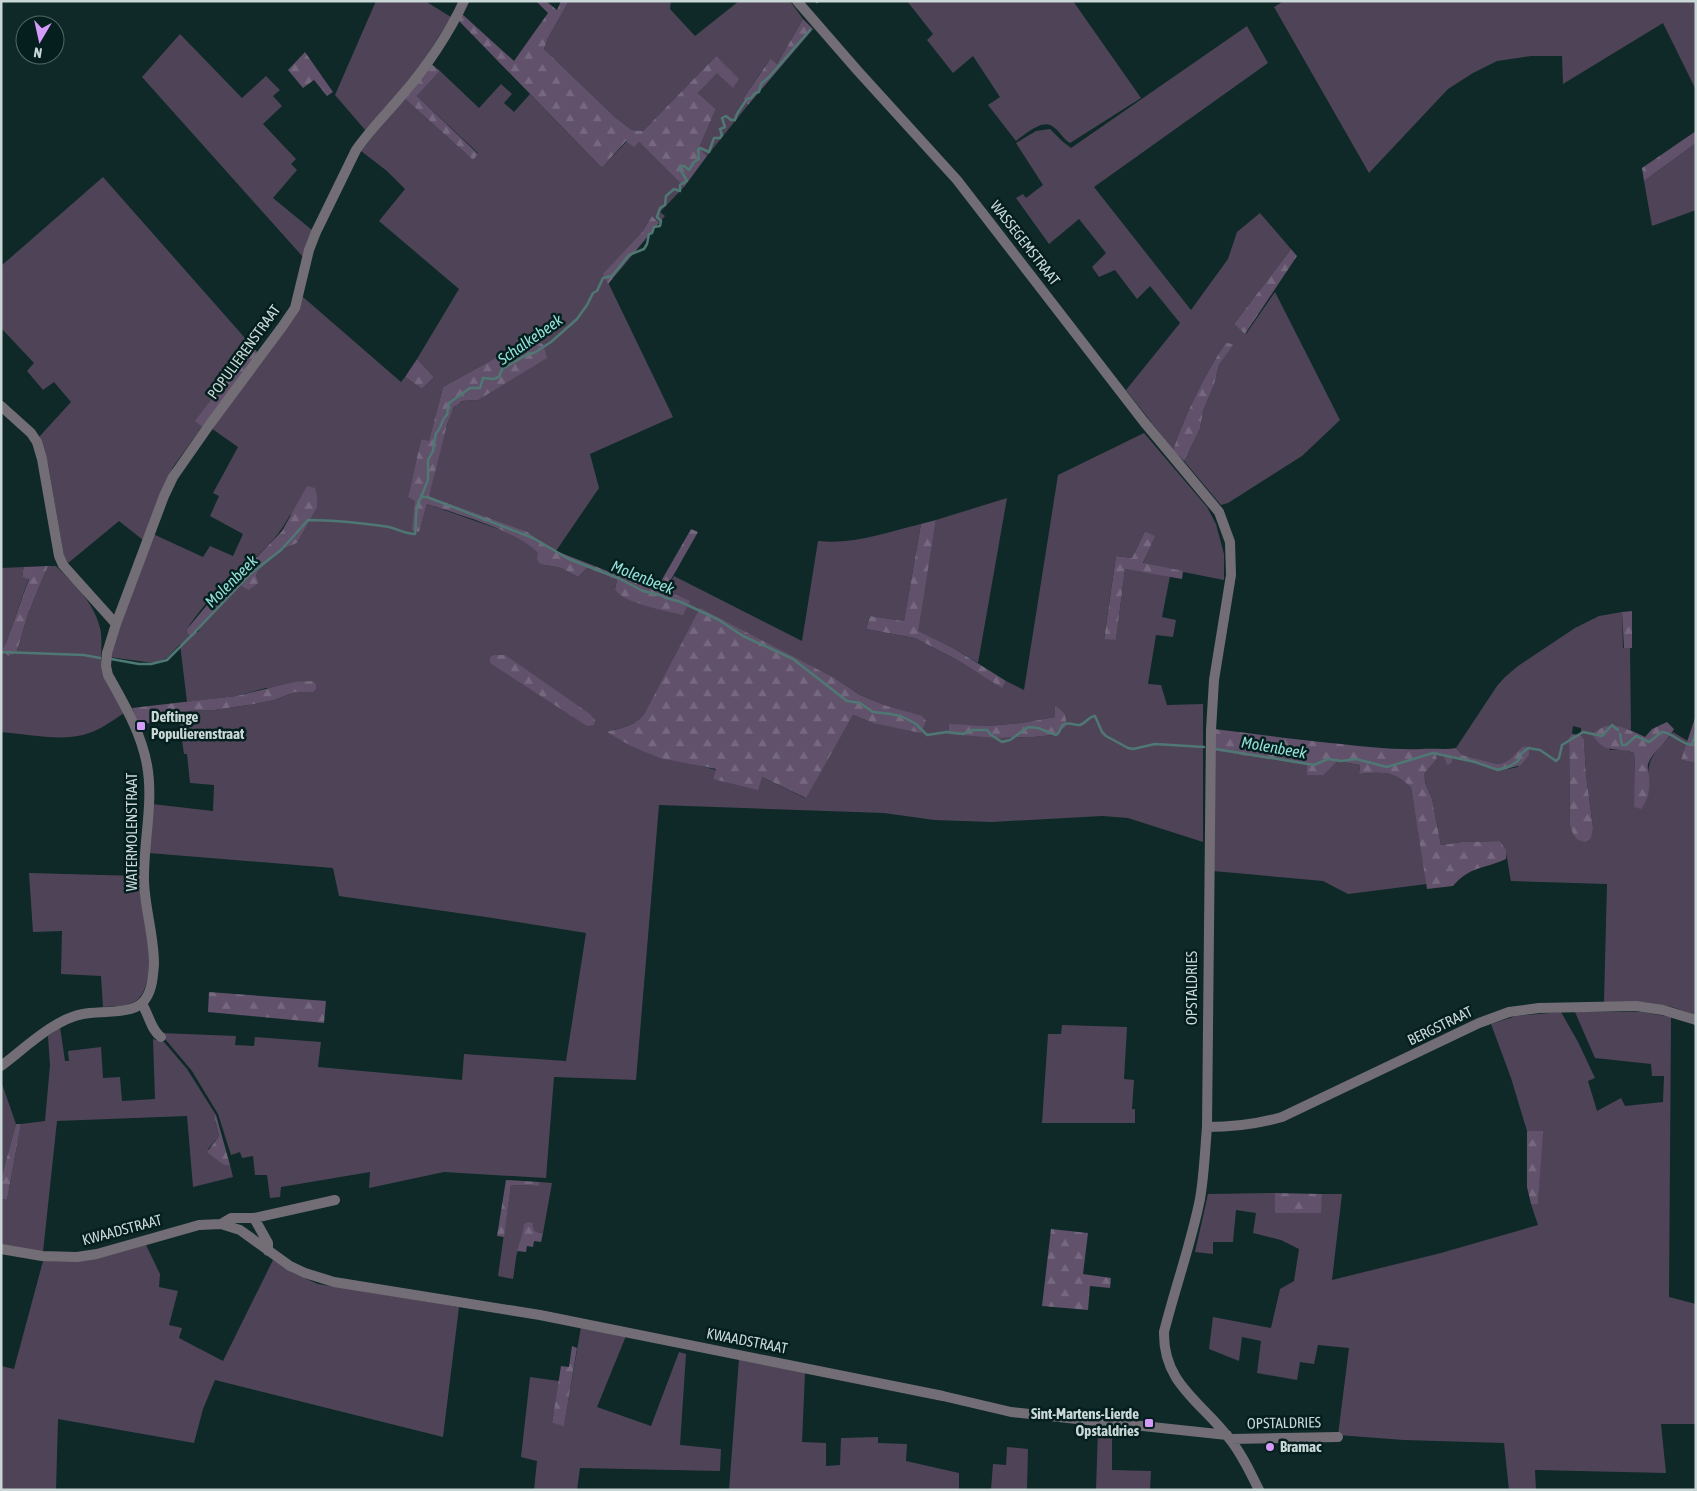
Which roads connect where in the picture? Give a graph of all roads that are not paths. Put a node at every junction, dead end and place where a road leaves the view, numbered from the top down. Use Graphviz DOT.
graph roads {
  1 [pos="464,1"];
  2 [pos="797,1"];
  3 [pos="1,406"];
  4 [pos="1219,512"];
  5 [pos="116,624"];
  6 [pos="142,1004"];
  7 [pos="1696,1020"];
  8 [pos="161,1037"];
  9 [pos="1,1066"];
  10 [pos="1207,1127"];
  11 [pos="335,1200"];
  12 [pos="254,1218"];
  13 [pos="220,1224"];
  14 [pos="1,1249"];
  15 [pos="268,1251"];
  16 [pos="1228,1437"];
  17 [pos="1338,1437"];
  18 [pos="1259,1490"];
  1 -- 5 [label="street, POPULIERENSTRAAT"];
  2 -- 4 [label="street, WASSEGEMSTRAAT"];
  3 -- 5 [label="street"];
  4 -- 10 [label="street, OPSTALDRIES"];
  5 -- 6 [label="street, WATERMOLENSTRAAT"];
  6 -- 8 [label="street"];
  6 -- 9 [label="street"];
  7 -- 10 [label="street, BERGSTRAAT"];
  10 -- 16 [label="street, OPSTALDRIES"];
  11 -- 12 [label="street, KWAADSTRAAT"];
  12 -- 13 [label="street, KWAADSTRAAT"];
  12 -- 15 [label="street"];
  13 -- 14 [label="street, KWAADSTRAAT"];
  13 -- 15 [label="street, KWAADSTRAAT"];
  15 -- 16 [label="street, KWAADSTRAAT"];
  16 -- 17 [label="street, OPSTALDRIES"];
  16 -- 18 [label="street, OPSTALDRIES"];
}
